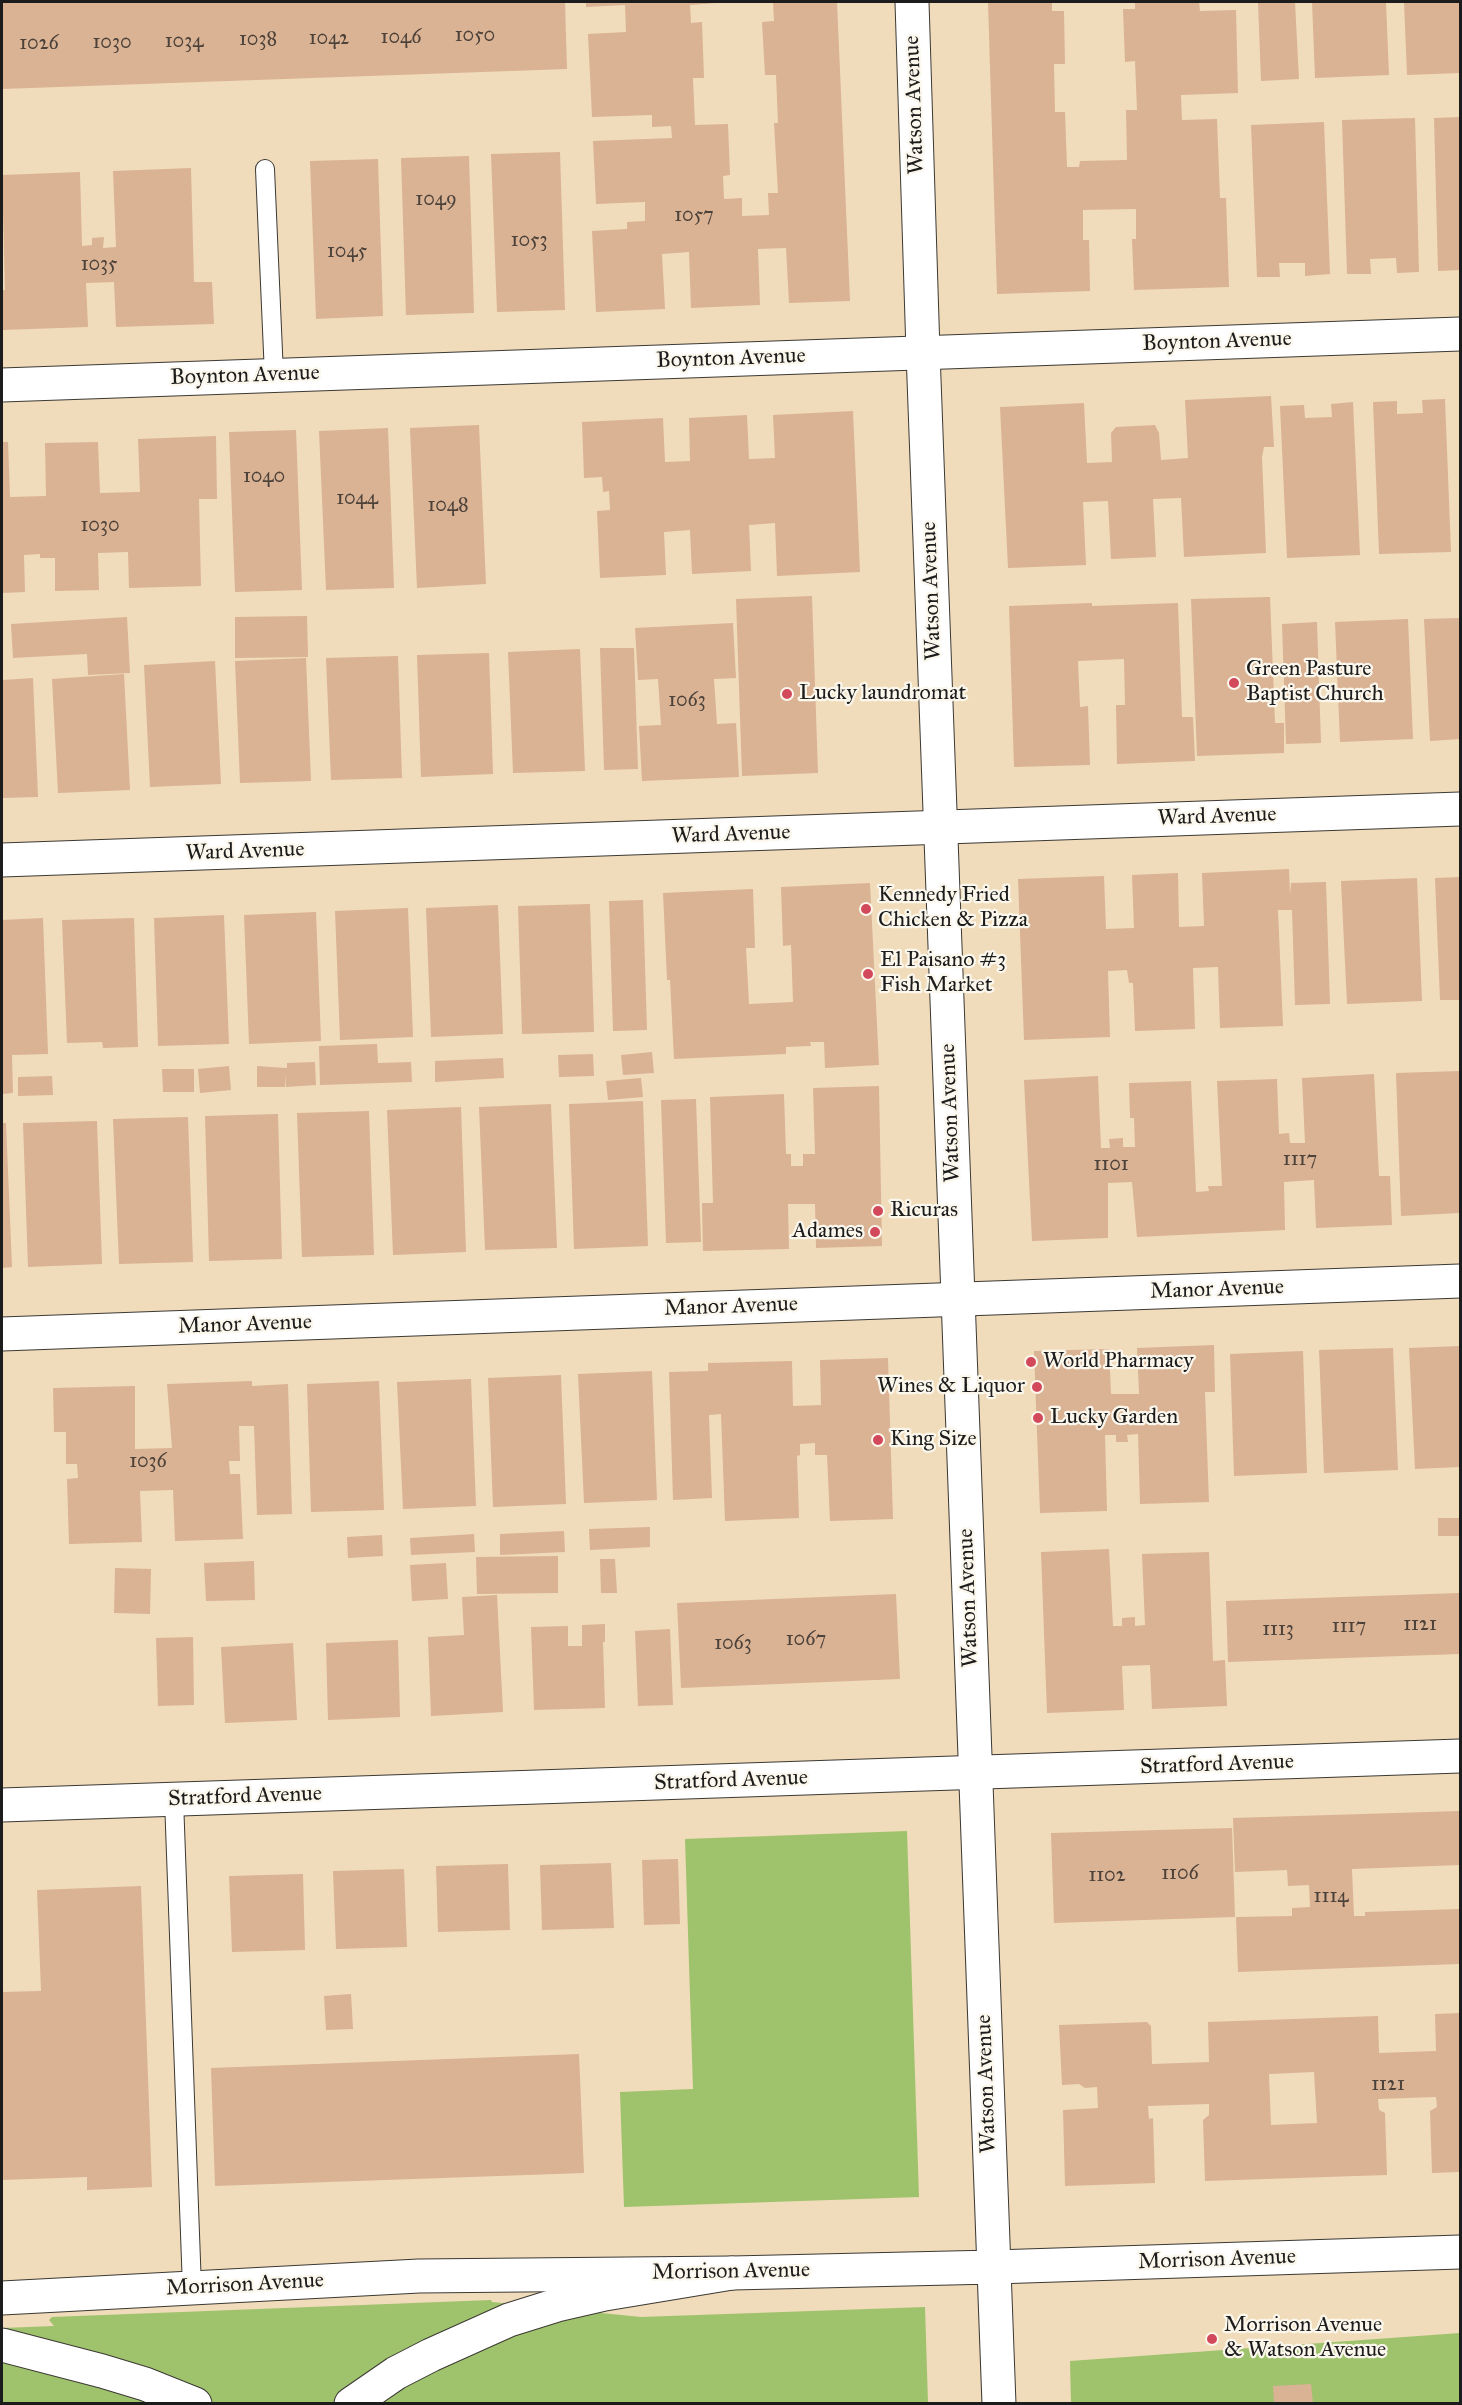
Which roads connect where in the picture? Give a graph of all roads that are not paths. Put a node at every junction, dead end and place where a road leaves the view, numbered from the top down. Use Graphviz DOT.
graph roads {
  1 [pos="912,2"];
  2 [pos="265,169"];
  3 [pos="1461,334"];
  4 [pos="923,352"];
  5 [pos="274,375"];
  6 [pos="2,385"];
  7 [pos="1461,809"];
  8 [pos="941,827"];
  9 [pos="2,860"];
  10 [pos="1461,1281"];
  11 [pos="958,1299"];
  12 [pos="2,1334"];
  13 [pos="1461,1756"];
  14 [pos="976,1773"];
  15 [pos="174,1800"];
  16 [pos="2,1805"];
  17 [pos="1461,2252"];
  18 [pos="994,2267"];
  19 [pos="732,2273"];
  20 [pos="192,2288"];
  21 [pos="2,2298"];
  22 [pos="2,2345"];
  23 [pos="195,2403"];
  24 [pos="351,2403"];
  25 [pos="999,2403"];
  1 -- 4 [label="main road, Watson Avenue"];
  2 -- 5 [label="lane"];
  3 -- 4 [label="main road, Boynton Avenue"];
  4 -- 5 [label="main road, Boynton Avenue"];
  4 -- 8 [label="main road, Watson Avenue"];
  5 -- 6 [label="main road, Boynton Avenue"];
  7 -- 8 [label="main road, Ward Avenue"];
  8 -- 9 [label="main road, Ward Avenue"];
  8 -- 11 [label="main road, Watson Avenue"];
  10 -- 11 [label="main road, Manor Avenue"];
  11 -- 12 [label="main road, Manor Avenue"];
  11 -- 14 [label="main road, Watson Avenue"];
  13 -- 14 [label="main road, Stratford Avenue"];
  14 -- 15 [label="main road, Stratford Avenue"];
  14 -- 18 [label="main road, Watson Avenue"];
  15 -- 16 [label="main road, Stratford Avenue"];
  15 -- 20 [label="lane"];
  17 -- 18 [label="main road, Morrison Avenue"];
  18 -- 19 [label="main road, Morrison Avenue"];
  18 -- 25 [label="main road, Watson Avenue"];
  19 -- 20 [label="main road, Morrison Avenue"];
  19 -- 24 [label="main road"];
  20 -- 21 [label="main road, Morrison Avenue"];
  22 -- 23 [label="main road"];
}
